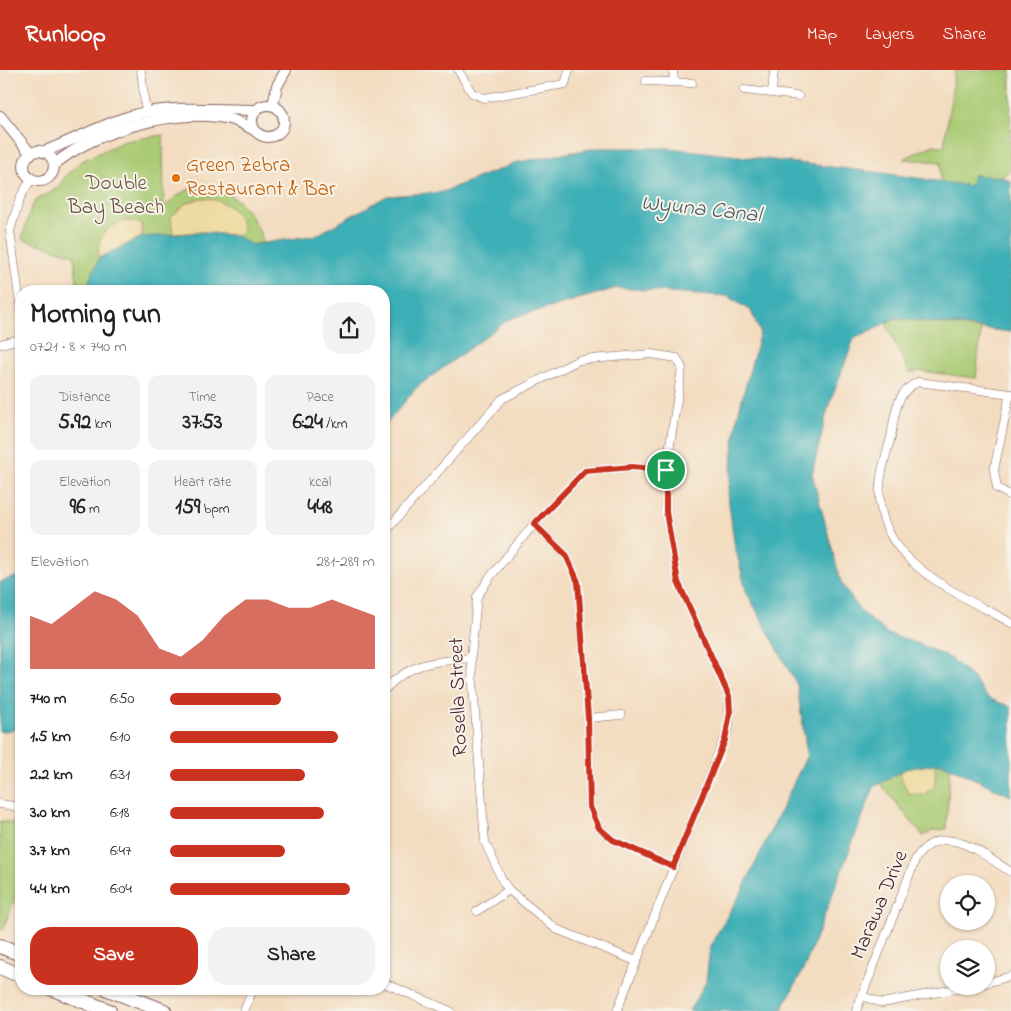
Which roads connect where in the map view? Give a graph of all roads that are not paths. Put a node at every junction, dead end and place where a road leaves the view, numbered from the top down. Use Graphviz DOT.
graph roads {
  1 [pos="141,70"];
  2 [pos="286,70"];
  3 [pos="458,70"];
  4 [pos="570,70"];
  5 [pos="673,70"];
  6 [pos="774,70"];
  7 [pos="646,81"];
  8 [pos="674,81"];
  9 [pos="692,83"];
  10 [pos="744,90"];
  11 [pos="772,92"];
  12 [pos="798,96"];
  13 [pos="273,105"];
  14 [pos="255,110"];
  15 [pos="146,112"];
  16 [pos="0,116"];
  17 [pos="254,130"];
  18 [pos="43,152"];
  19 [pos="31,154"];
  20 [pos="54,165"];
  21 [pos="31,179"];
  22 [pos="10,231"];
  23 [pos="0,232"];
  24 [pos="17,285"];
  25 [pos="15,340"];
  26 [pos="0,344"];
  27 [pos="1011,394"];
  28 [pos="666,470"];
  29 [pos="1011,496"];
  30 [pos="534,524"];
  31 [pos="390,526"];
  32 [pos="1011,623"];
  33 [pos="471,658"];
  34 [pos="390,684"];
  35 [pos="621,715"];
  36 [pos="588,718"];
  37 [pos="0,804"];
  38 [pos="15,805"];
  39 [pos="673,867"];
  40 [pos="1011,872"];
  41 [pos="509,890"];
  42 [pos="476,911"];
  43 [pos="0,946"];
  44 [pos="15,952"];
  45 [pos="636,961"];
  46 [pos="0,968"];
  47 [pos="15,974"];
  48 [pos="1011,976"];
  49 [pos="995,980"];
  50 [pos="390,986"];
  51 [pos="940,992"];
  52 [pos="68,995"];
  53 [pos="123,995"];
  54 [pos="251,995"];
  55 [pos="862,996"];
  56 [pos="109,1011"];
  57 [pos="164,1011"];
  58 [pos="244,1011"];
  59 [pos="450,1011"];
  60 [pos="617,1011"];
  61 [pos="856,1011"];
  1 -- 15 [label="street"];
  2 -- 13 [label="street"];
  3 -- 4 [label="street"];
  5 -- 8 [label="street"];
  6 -- 11 [label="street"];
  7 -- 8 [label="street"];
  8 -- 9 [label="street"];
  10 -- 11 [label="street"];
  11 -- 12 [label="street"];
  13 -- 14 [label="street"];
  13 -- 17 [label="street"];
  14 -- 15 [label="street"];
  14 -- 17 [label="street"];
  15 -- 18 [label="street"];
  16 -- 19 [label="street"];
  17 -- 20 [label="street"];
  18 -- 19 [label="street"];
  18 -- 20 [label="street"];
  19 -- 21 [label="street"];
  20 -- 21 [label="street"];
  21 -- 22 [label="street"];
  22 -- 23 [label="street"];
  22 -- 24 [label="street"];
  25 -- 26 [label="street"];
  27 -- 29 [label="street"];
  27 -- 32 [label="street"];
  28 -- 30 [label="street, Rosella Street"];
  28 -- 31 [label="street"];
  28 -- 39 [label="street"];
  30 -- 33 [label="street, Rosella Street"];
  30 -- 36 [label="street"];
  33 -- 34 [label="street"];
  33 -- 41 [label="street, Rosella Street"];
  35 -- 36 [label="street"];
  36 -- 39 [label="street"];
  37 -- 38 [label="street"];
  39 -- 45 [label="street"];
  40 -- 55 [label="street, Marawa Drive"];
  41 -- 42 [label="street"];
  41 -- 45 [label="street, Rosella Street"];
  43 -- 44 [label="highway"];
  45 -- 60 [label="street"];
  46 -- 47 [label="highway"];
  48 -- 49 [label="street"];
  50 -- 59 [label="street"];
  51 -- 55 [label="street"];
  52 -- 56 [label="highway"];
  53 -- 57 [label="highway"];
  54 -- 58 [label="street"];
  55 -- 61 [label="street, Marawa Drive"];
}
